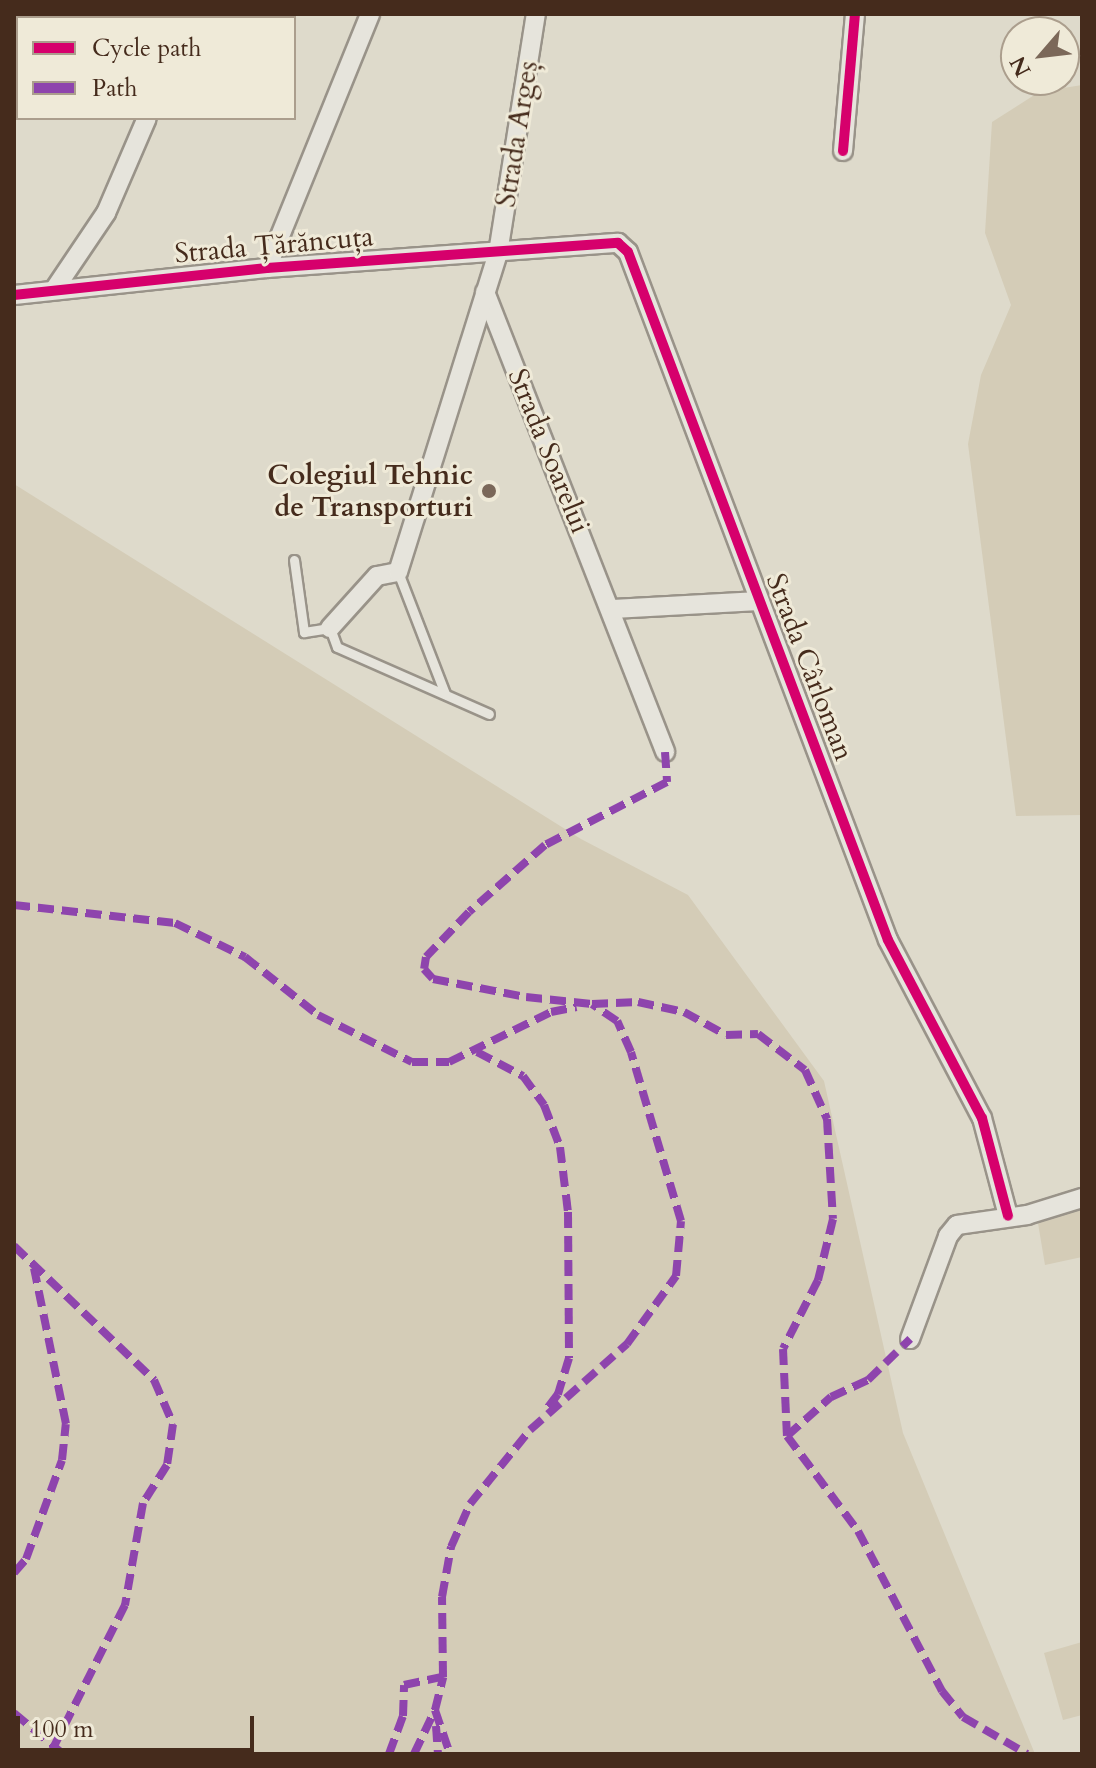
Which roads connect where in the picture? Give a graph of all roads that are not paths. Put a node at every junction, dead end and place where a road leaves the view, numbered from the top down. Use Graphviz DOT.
graph roads {
  1 [pos="370,14"];
  2 [pos="536,14"];
  3 [pos="855,14"];
  4 [pos="146,120"];
  5 [pos="843,151"];
  6 [pos="498,253"];
  7 [pos="267,268"];
  8 [pos="54,290"];
  9 [pos="485,292"];
  10 [pos="14,295"];
  11 [pos="294,560"];
  12 [pos="398,572"];
  13 [pos="759,601"];
  14 [pos="613,609"];
  15 [pos="330,628"];
  16 [pos="445,694"];
  17 [pos="489,714"];
  18 [pos="665,752"];
  19 [pos="1082,1198"];
  20 [pos="1008,1216"];
  21 [pos="910,1339"];
  1 -- 7 [label="street"];
  2 -- 6 [label="street, Strada Argeș"];
  3 -- 5 [label="street"];
  4 -- 8 [label="street"];
  6 -- 7 [label="street, Strada Țărăncuța"];
  6 -- 9 [label="street"];
  6 -- 13 [label="street, Strada Cârloman"];
  7 -- 8 [label="street, Strada Țărăncuța"];
  8 -- 10 [label="street, Strada Țărăncuța"];
  9 -- 12 [label="street"];
  9 -- 14 [label="street, Strada Soarelui"];
  11 -- 15 [label="lane"];
  12 -- 15 [label="street"];
  12 -- 16 [label="lane"];
  13 -- 14 [label="street"];
  13 -- 20 [label="street, Strada Cârloman"];
  14 -- 18 [label="street, Strada Soarelui"];
  15 -- 16 [label="lane"];
  16 -- 17 [label="lane"];
  19 -- 20 [label="street"];
  20 -- 21 [label="street"];
}
